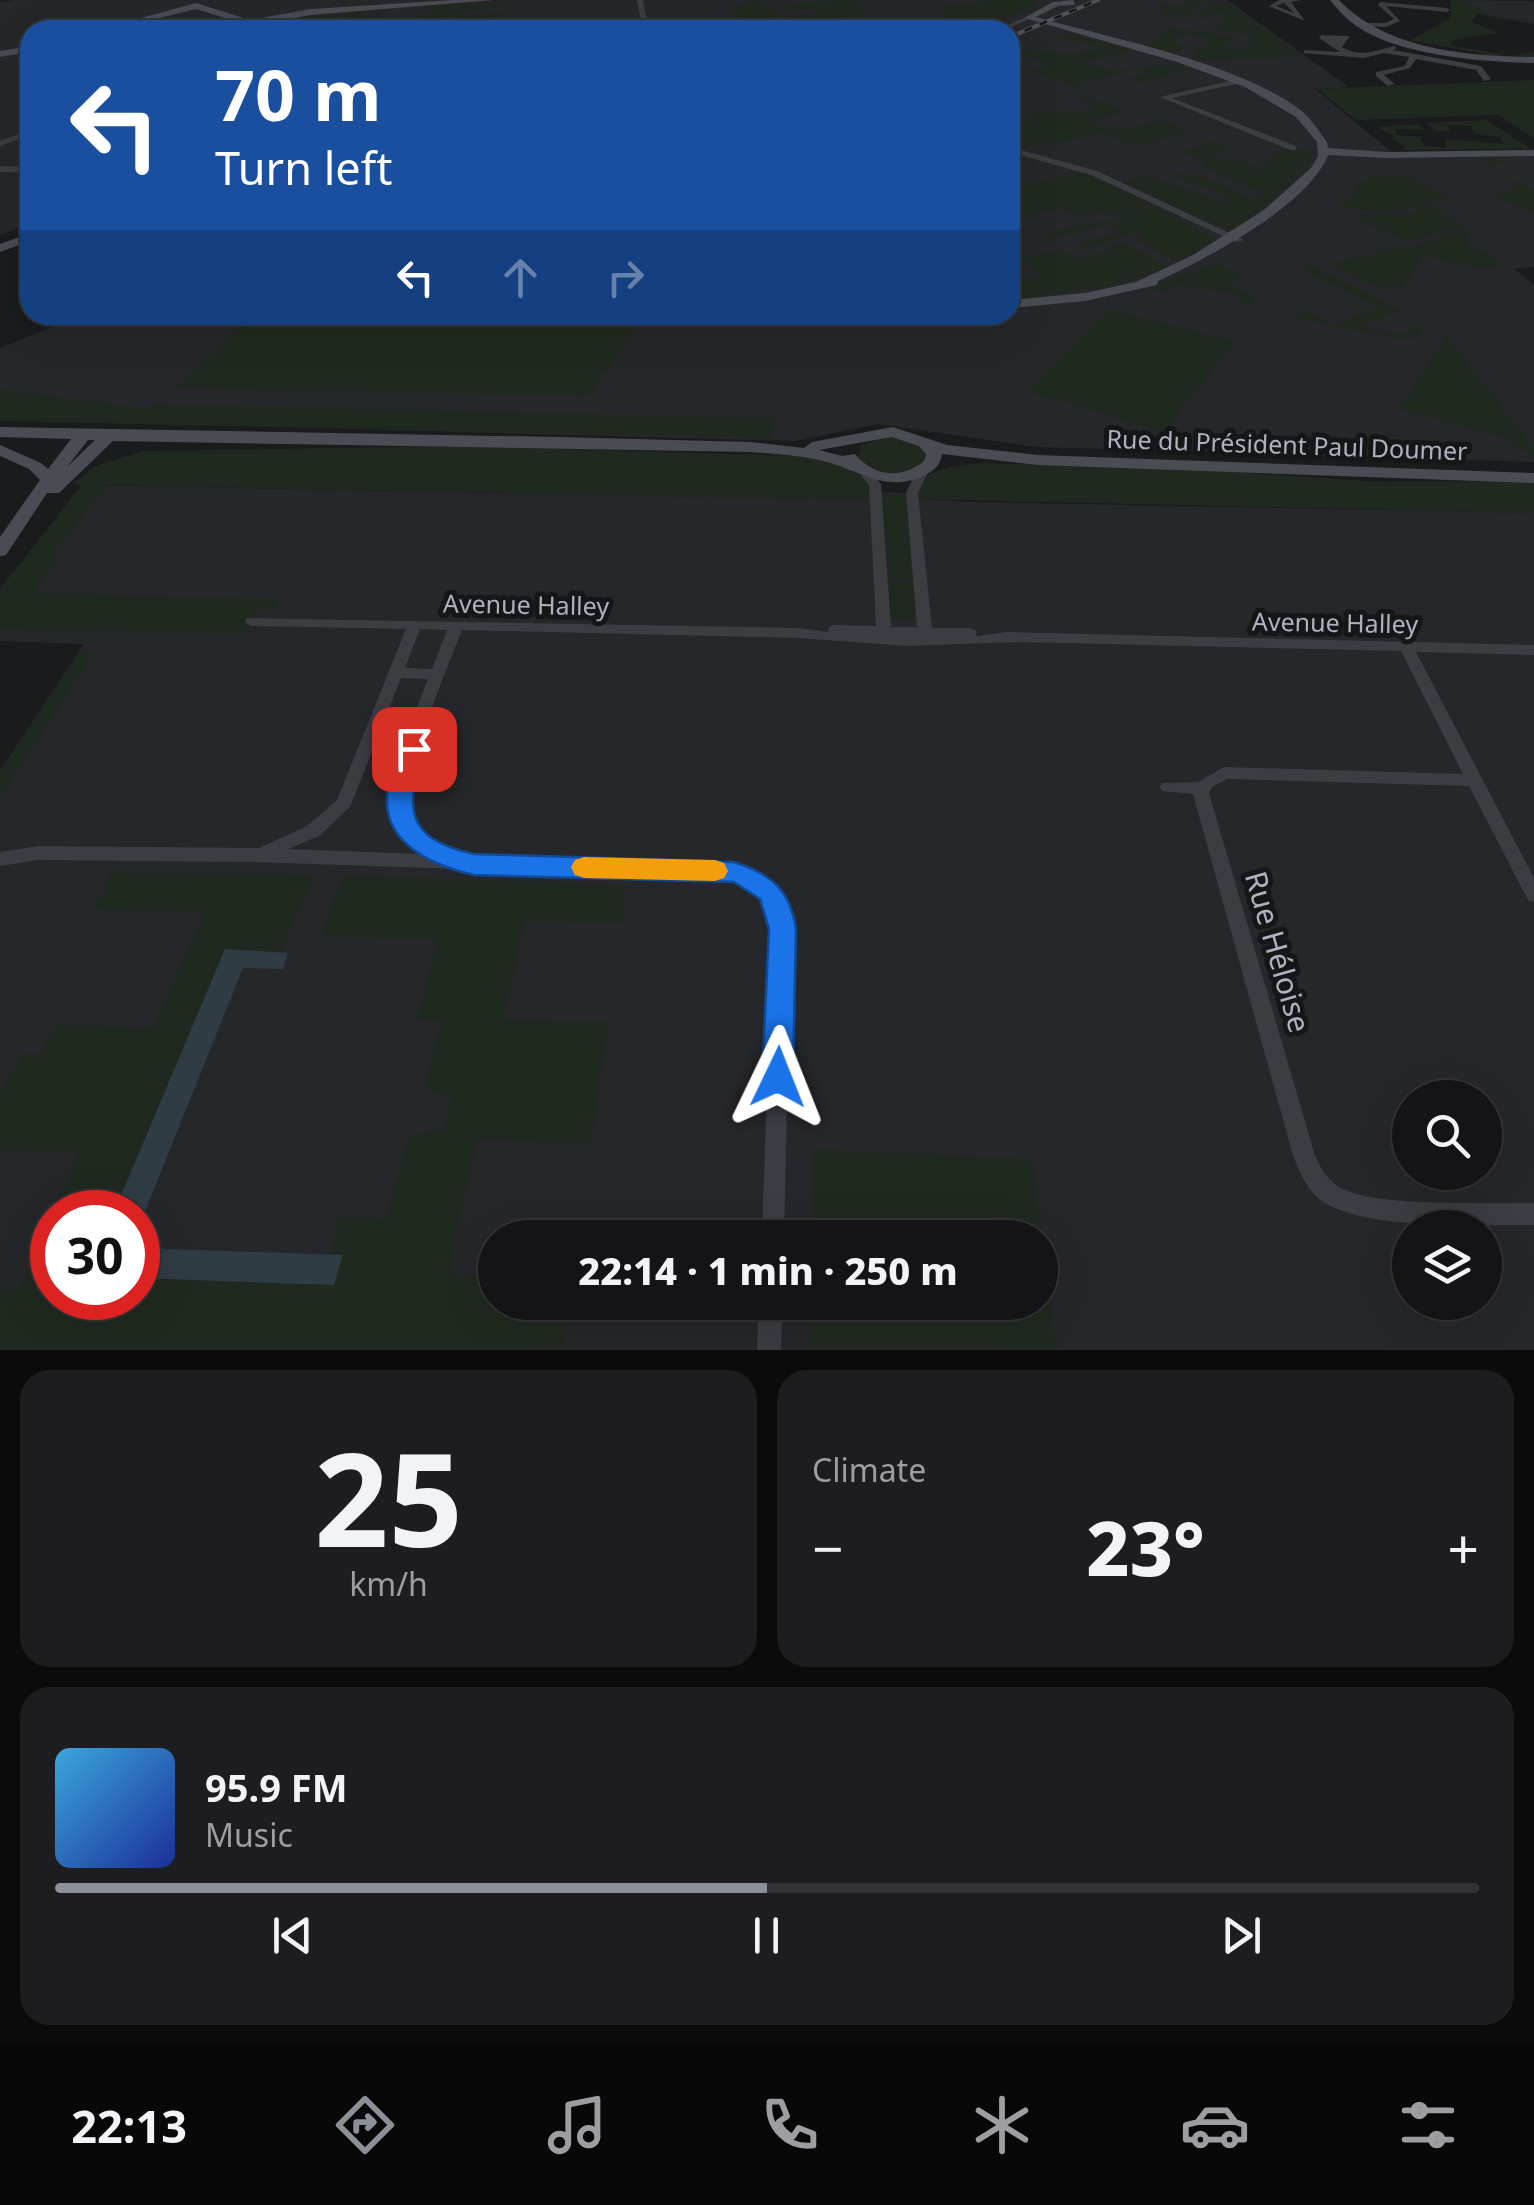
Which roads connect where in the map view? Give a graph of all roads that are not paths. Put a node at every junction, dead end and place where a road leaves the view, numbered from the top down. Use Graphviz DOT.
graph roads {
  1 [pos="490,0"];
  2 [pos="1068,0"];
  3 [pos="1300,0"];
  4 [pos="1334,0"];
  5 [pos="1052,1"];
  6 [pos="1287,1"];
  7 [pos="1394,5"];
  8 [pos="1446,10"];
  9 [pos="1028,18"];
  10 [pos="1296,19"];
  11 [pos="141,20"];
  12 [pos="240,20"];
  13 [pos="266,20"];
  14 [pos="1398,20"];
  15 [pos="1020,21"];
  16 [pos="1274,21"];
  17 [pos="1360,25"];
  18 [pos="1406,41"];
  19 [pos="1338,47"];
  20 [pos="1305,52"];
  21 [pos="1386,52"];
  22 [pos="1350,55"];
  23 [pos="1413,57"];
  24 [pos="1534,60"];
  25 [pos="1487,80"];
  26 [pos="1238,81"];
  27 [pos="1391,84"];
  28 [pos="1293,148"];
  29 [pos="1020,152"];
  30 [pos="1324,153"];
  31 [pos="1534,153"];
  32 [pos="1235,238"];
  33 [pos="1020,303"];
  34 [pos="0,432"];
  35 [pos="859,439"];
  36 [pos="79,440"];
  37 [pos="104,441"];
  38 [pos="925,442"];
  39 [pos="0,447"];
  40 [pos="740,449"];
  41 [pos="1038,460"];
  42 [pos="860,469"];
  43 [pos="924,470"];
  44 [pos="1534,478"];
  45 [pos="48,480"];
  46 [pos="18,527"];
  47 [pos="0,551"];
  48 [pos="252,621"];
  49 [pos="415,624"];
  50 [pos="456,626"];
  51 [pos="886,635"];
  52 [pos="920,636"];
  53 [pos="1406,647"];
  54 [pos="1534,650"];
  55 [pos="394,673"];
  56 [pos="439,674"];
  57 [pos="1474,780"];
  58 [pos="1168,787"];
  59 [pos="1202,788"];
  60 [pos="253,856"];
  61 [pos="0,859"];
  62 [pos="474,864"];
  63 [pos="1534,896"];
  64 [pos="1534,1214"];
  65 [pos="774,1220"];
  66 [pos="770,1320"];
  67 [pos="769,1350"];
  1 -- 13 [label="street"];
  2 -- 5 [label="street"];
  3 -- 6 [label="street"];
  4 -- 17 [label="street"];
  5 -- 9 [label="street"];
  6 -- 10 [label="street"];
  6 -- 10 [label="street"];
  7 -- 8 [label="street"];
  7 -- 14 [label="street"];
  7 -- 14 [label="street"];
  9 -- 15 [label="street"];
  9 -- 26 [label="street"];
  10 -- 16 [label="street"];
  11 -- 12 [label="street"];
  14 -- 17 [label="street"];
  17 -- 18 [label="street"];
  18 -- 21 [label="street"];
  18 -- 24 [label="street"];
  19 -- 22 [label="street"];
  20 -- 22 [label="street"];
  21 -- 22 [label="street"];
  21 -- 23 [label="street"];
  23 -- 25 [label="street"];
  23 -- 27 [label="street"];
  26 -- 28 [label="street"];
  26 -- 30 [label="street"];
  29 -- 32 [label="street"];
  30 -- 31 [label="street"];
  30 -- 32 [label="street"];
  32 -- 33 [label="street"];
  34 -- 36 [label="street"];
  35 -- 38 [label="street, Rue du Président Paul Doumer"];
  35 -- 40 [label="street, Rue du Président Paul Doumer"];
  35 -- 42 [label="street"];
  36 -- 37 [label="street"];
  36 -- 39 [label="street"];
  36 -- 45 [label="street"];
  37 -- 40 [label="street"];
  37 -- 46 [label="street"];
  38 -- 41 [label="street, Rue du Président Paul Doumer"];
  38 -- 43 [label="street"];
  39 -- 45 [label="street"];
  40 -- 42 [label="street, Rue du Président Paul Doumer"];
  41 -- 43 [label="street, Rue du Président Paul Doumer"];
  41 -- 44 [label="street, Rue du Président Paul Doumer"];
  42 -- 43 [label="street, Rue du Président Paul Doumer"];
  42 -- 51 [label="street"];
  43 -- 52 [label="street"];
  45 -- 46 [label="street"];
  46 -- 47 [label="street"];
  48 -- 49 [label="street, Avenue Halley"];
  49 -- 50 [label="street, Avenue Halley"];
  49 -- 55 [label="street"];
  50 -- 51 [label="street, Avenue Halley"];
  50 -- 56 [label="street"];
  51 -- 52 [label="street, Avenue Halley"];
  52 -- 53 [label="street, Avenue Halley"];
  53 -- 54 [label="street, Avenue Halley"];
  53 -- 57 [label="street"];
  55 -- 56 [label="street"];
  55 -- 60 [label="street"];
  56 -- 62 [label="street"];
  57 -- 59 [label="street"];
  57 -- 63 [label="street"];
  58 -- 59 [label="street"];
  59 -- 64 [label="street, Rue Héloise"];
  60 -- 61 [label="street"];
  60 -- 62 [label="street"];
  62 -- 65 [label="street"];
  66 -- 67 [label="street"];
}
